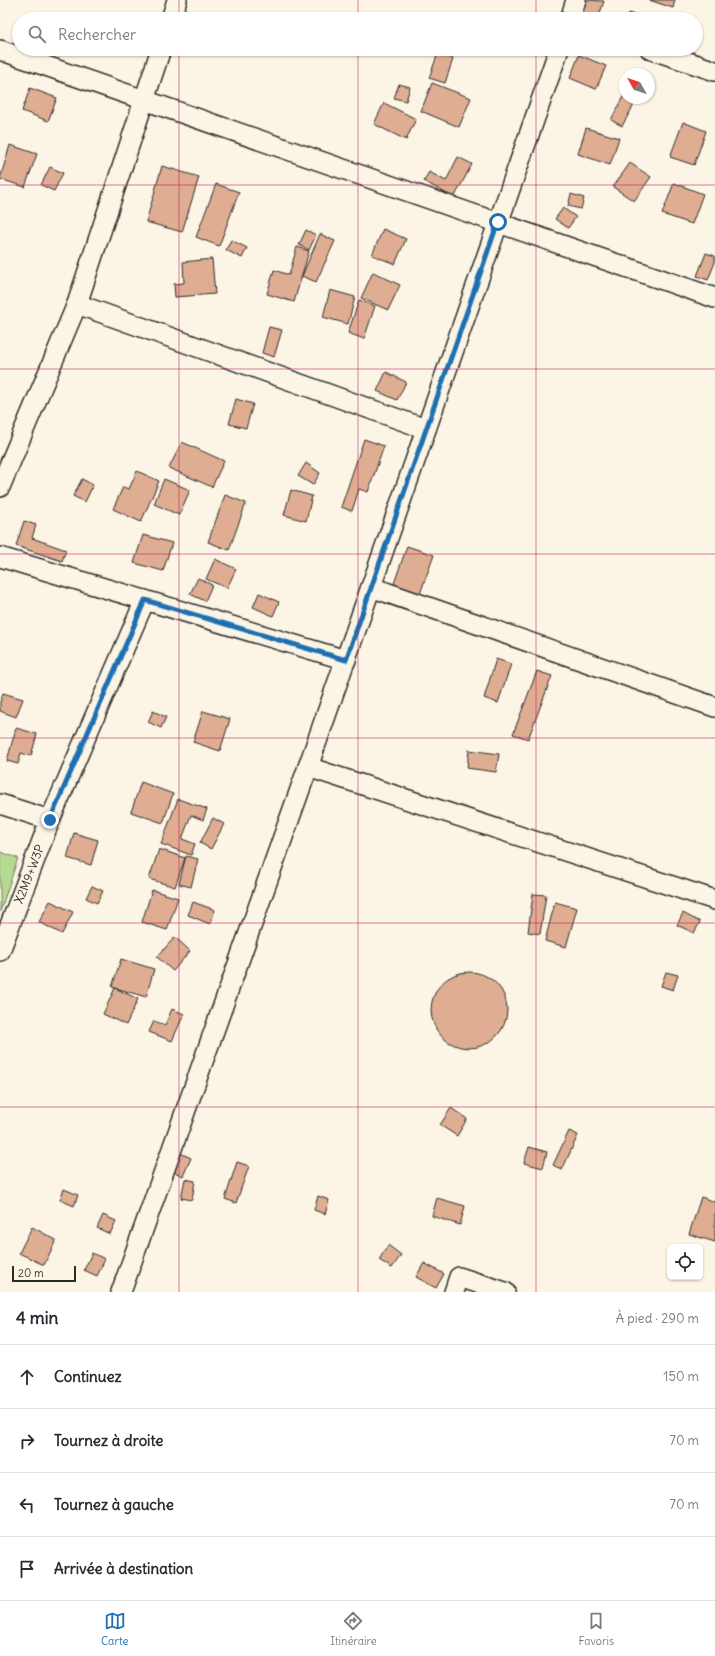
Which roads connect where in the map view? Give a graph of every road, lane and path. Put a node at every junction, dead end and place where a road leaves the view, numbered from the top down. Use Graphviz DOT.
graph roads {
  1 [pos="177,0"];
  2 [pos="576,0"];
  3 [pos="173,12"];
  4 [pos="572,12"];
  5 [pos="0,50"];
  6 [pos="12,54"];
  7 [pos="17,56"];
  8 [pos="159,56"];
  9 [pos="557,56"];
  10 [pos="671,56"];
  11 [pos="715,71"];
  12 [pos="144,100"];
  13 [pos="498,222"];
  14 [pos="715,298"];
  15 [pos="77,304"];
  16 [pos="426,429"];
  17 [pos="0,487"];
  18 [pos="0,557"];
  19 [pos="371,587"];
  20 [pos="145,600"];
  21 [pos="346,660"];
  22 [pos="715,707"];
  23 [pos="308,767"];
  24 [pos="0,804"];
  25 [pos="50,820"];
  26 [pos="715,900"];
  27 [pos="0,951"];
  28 [pos="121,1292"];
  29 [pos="454,1292"];
  30 [pos="505,1292"];
  1 -- 3 [label="street"];
  2 -- 4 [label="street"];
  5 -- 6 [label="street"];
  7 -- 12 [label="street"];
  8 -- 12 [label="street"];
  9 -- 13 [label="street"];
  10 -- 11 [label="street"];
  12 -- 13 [label="street"];
  12 -- 15 [label="street"];
  13 -- 14 [label="street"];
  13 -- 16 [label="street"];
  15 -- 16 [label="street"];
  15 -- 17 [label="street"];
  16 -- 19 [label="street"];
  18 -- 20 [label="street"];
  19 -- 21 [label="street"];
  19 -- 22 [label="street"];
  20 -- 21 [label="street"];
  20 -- 25 [label="street, X2M9+W3P"];
  21 -- 23 [label="street"];
  23 -- 26 [label="street"];
  23 -- 28 [label="street"];
  24 -- 25 [label="street"];
  25 -- 27 [label="street, X2M9+W3P"];
  29 -- 30 [label="street"];
}
